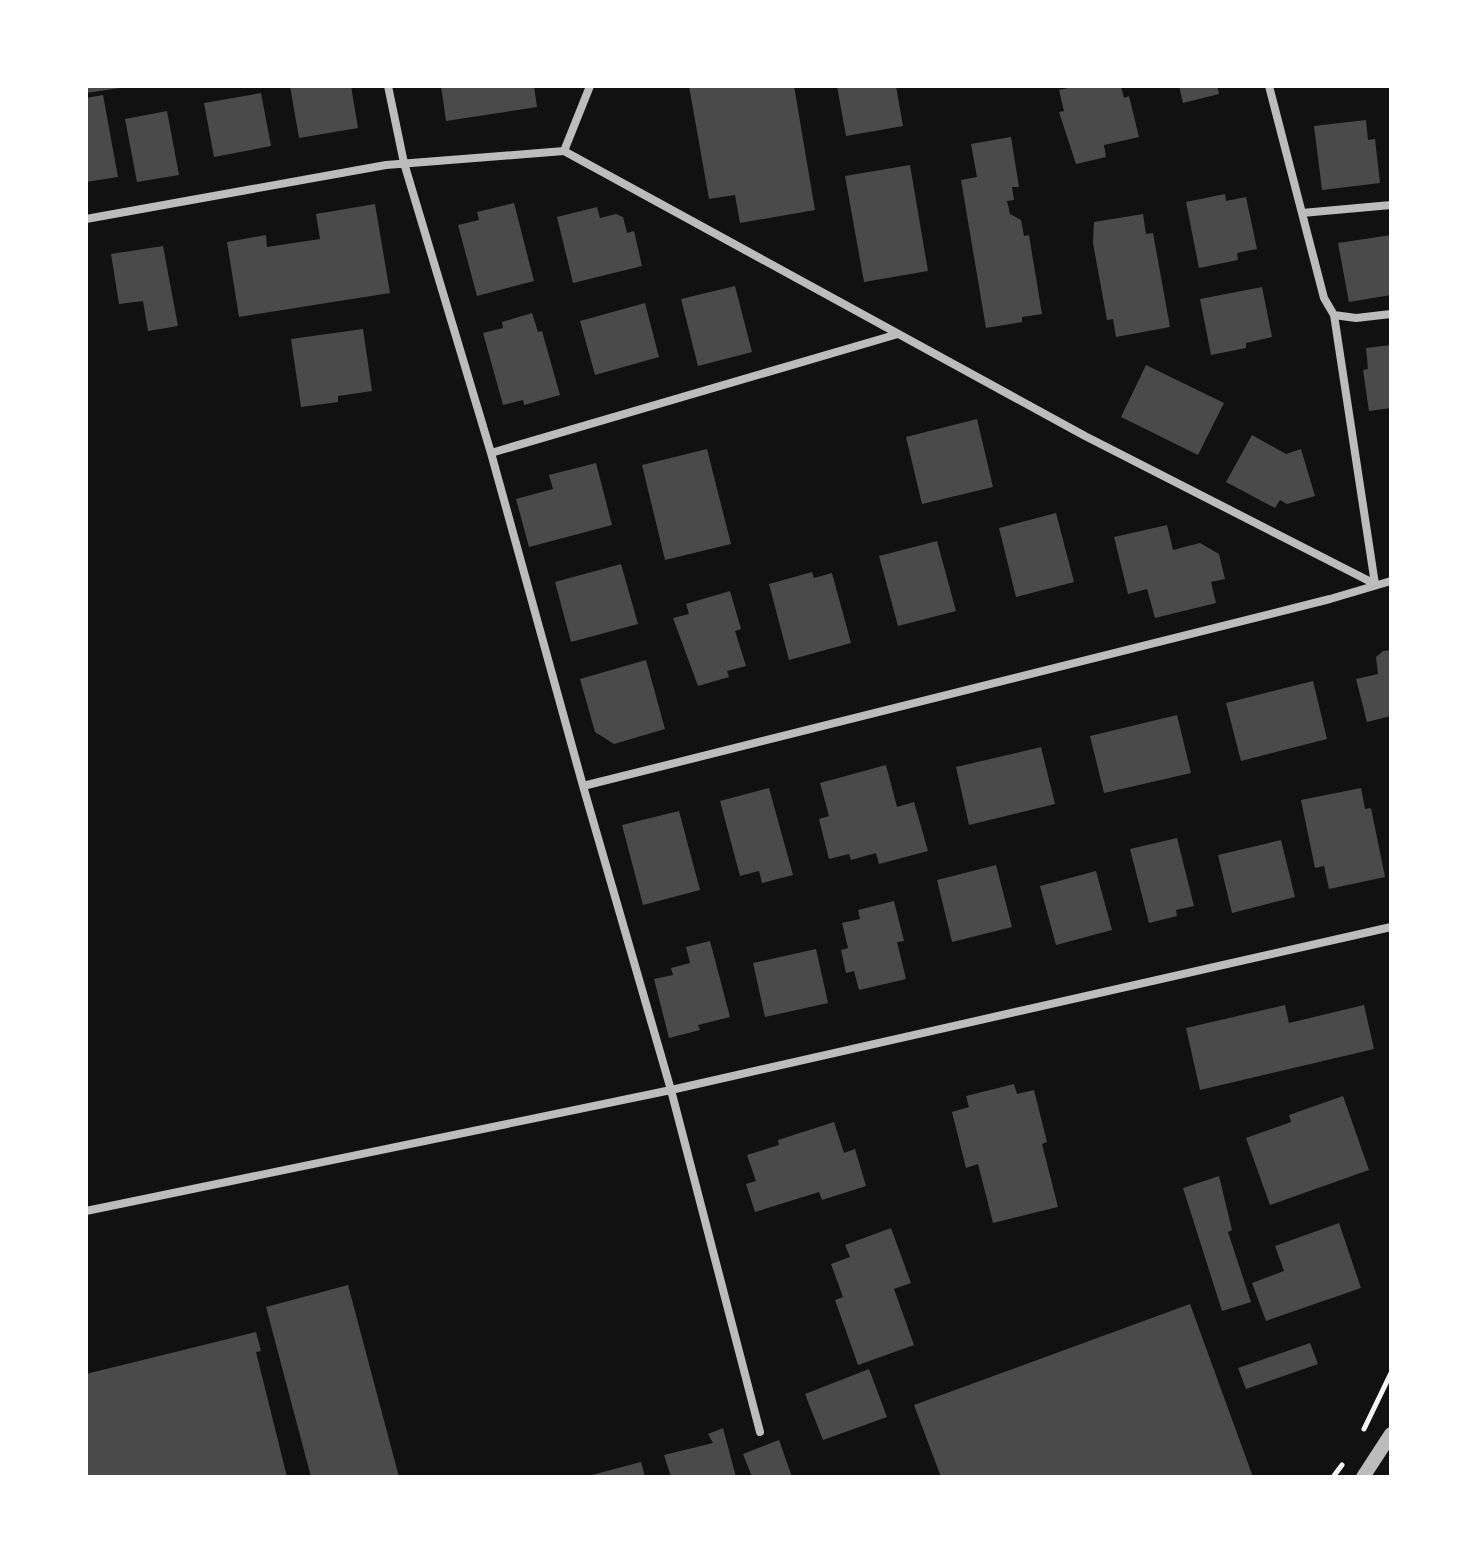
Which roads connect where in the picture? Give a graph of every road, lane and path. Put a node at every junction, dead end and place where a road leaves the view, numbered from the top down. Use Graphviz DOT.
graph roads {
  1 [pos="388,86"];
  2 [pos="590,86"];
  3 [pos="1269,86"];
  4 [pos="564,151"];
  5 [pos="404,163"];
  6 [pos="1391,205"];
  7 [pos="1302,213"];
  8 [pos="86,219"];
  9 [pos="1391,314"];
  10 [pos="1334,315"];
  11 [pos="898,334"];
  12 [pos="491,453"];
  13 [pos="1391,581"];
  14 [pos="1375,584"];
  15 [pos="583,786"];
  16 [pos="1391,927"];
  17 [pos="671,1090"];
  18 [pos="86,1211"];
  19 [pos="1391,1373"];
  20 [pos="760,1432"];
  21 [pos="1391,1434"];
  22 [pos="1360,1437"];
  23 [pos="1347,1459"];
  24 [pos="1333,1477"];
  25 [pos="1363,1477"];
  1 -- 5 [label="street"];
  2 -- 4 [label="street"];
  3 -- 7 [label="street"];
  4 -- 5 [label="street"];
  4 -- 11 [label="street"];
  5 -- 8 [label="street"];
  5 -- 12 [label="street"];
  6 -- 7 [label="street"];
  7 -- 10 [label="street"];
  9 -- 10 [label="street"];
  10 -- 14 [label="street"];
  11 -- 12 [label="street"];
  11 -- 14 [label="street"];
  12 -- 15 [label="street"];
  13 -- 14 [label="street"];
  14 -- 15 [label="street"];
  15 -- 17 [label="street"];
  16 -- 17 [label="street"];
  17 -- 18 [label="street"];
  17 -- 20 [label="street"];
  19 -- 22 [label="path"];
  21 -- 25 [label="street"];
  23 -- 24 [label="path"];
}
